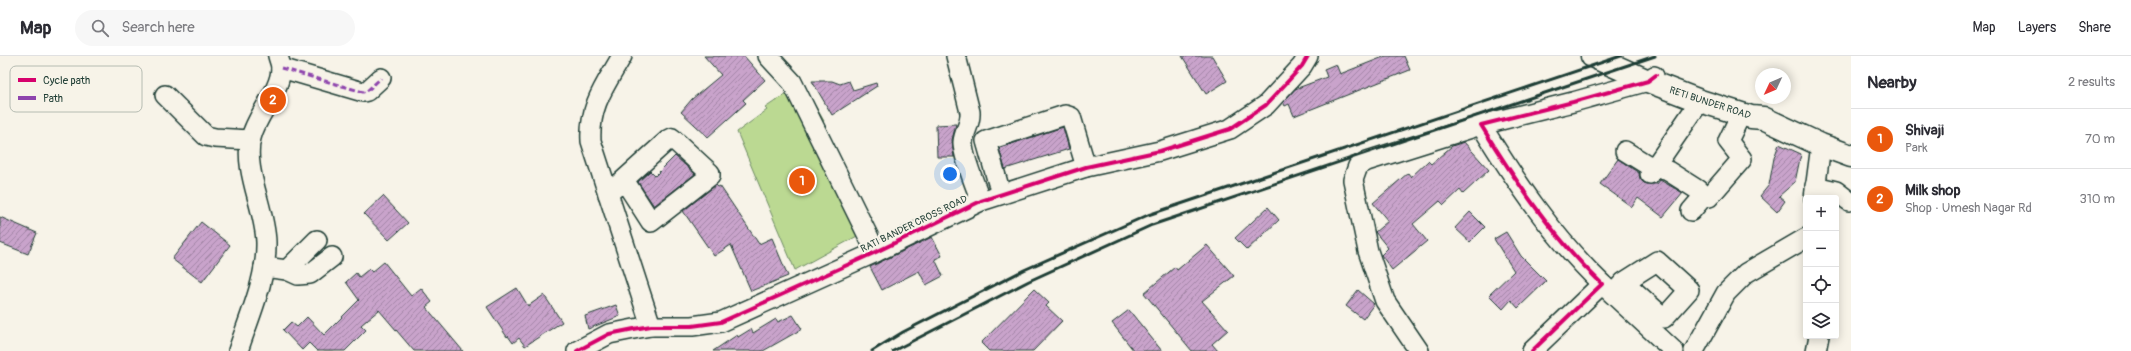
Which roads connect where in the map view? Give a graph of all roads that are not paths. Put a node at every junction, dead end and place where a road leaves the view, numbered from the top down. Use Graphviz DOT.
graph roads {
  1 [pos="622,56"];
  2 [pos="768,56"];
  3 [pos="956,56"];
  4 [pos="1308,56"];
  5 [pos="1592,56"];
  6 [pos="1614,56"];
  7 [pos="279,62"];
  8 [pos="381,78"];
  9 [pos="1652,78"];
  10 [pos="165,95"];
  11 [pos="1700,101"];
  12 [pos="1742,114"];
  13 [pos="1763,118"];
  14 [pos="1481,124"];
  15 [pos="250,140"];
  16 [pos="1821,145"];
  17 [pos="1625,151"];
  18 [pos="1851,156"];
  19 [pos="1086,166"];
  20 [pos="1653,170"];
  21 [pos="624,180"];
  22 [pos="1698,190"];
  23 [pos="1815,192"];
  24 [pos="608,194"];
  25 [pos="1001,194"];
  26 [pos="981,201"];
  27 [pos="1849,201"];
  28 [pos="1691,211"];
  29 [pos="317,240"];
  30 [pos="1803,240"];
  31 [pos="876,252"];
  32 [pos="332,257"];
  33 [pos="264,268"];
  34 [pos="287,270"];
  35 [pos="1613,287"];
  36 [pos="651,326"];
  37 [pos="1818,339"];
  38 [pos="238,351"];
  39 [pos="577,351"];
  40 [pos="1419,351"];
  41 [pos="1532,351"];
  42 [pos="1674,351"];
  43 [pos="1694,351"];
  44 [pos="1816,351"];
  1 -- 24 [label="street"];
  2 -- 31 [label="street"];
  3 -- 26 [label="street"];
  4 -- 19 [label="street, RATI BANDER CROSS ROAD"];
  5 -- 9 [label="main road, RETI BUNDER ROAD"];
  6 -- 9 [label="main road"];
  7 -- 8 [label="street"];
  7 -- 15 [label="street"];
  9 -- 11 [label="main road, RETI BUNDER ROAD"];
  9 -- 13 [label="main road"];
  9 -- 14 [label="street"];
  10 -- 15 [label="street"];
  11 -- 12 [label="main road, RETI BUNDER ROAD"];
  11 -- 20 [label="street"];
  12 -- 13 [label="main road, RETI BUNDER ROAD"];
  12 -- 28 [label="street"];
  13 -- 16 [label="main road, RETI BUNDER ROAD"];
  14 -- 35 [label="street"];
  14 -- 40 [label="street"];
  15 -- 33 [label="street"];
  16 -- 18 [label="main road, RETI BUNDER ROAD"];
  16 -- 23 [label="street"];
  17 -- 20 [label="street"];
  19 -- 25 [label="street, RATI BANDER CROSS ROAD"];
  19 -- 25 [label="street"];
  20 -- 22 [label="street"];
  21 -- 21 [label="street"];
  21 -- 24 [label="street"];
  23 -- 27 [label="street"];
  24 -- 36 [label="street"];
  25 -- 26 [label="street, RATI BANDER CROSS ROAD"];
  26 -- 31 [label="street, RATI BANDER CROSS ROAD"];
  29 -- 34 [label="street"];
  30 -- 43 [label="street"];
  31 -- 36 [label="street, RATI BANDER CROSS ROAD"];
  32 -- 34 [label="street"];
  33 -- 34 [label="street"];
  33 -- 38 [label="street"];
  35 -- 41 [label="street"];
  35 -- 42 [label="street"];
  36 -- 39 [label="street, RATI BANDER CROSS ROAD"];
  37 -- 44 [label="street"];
}
